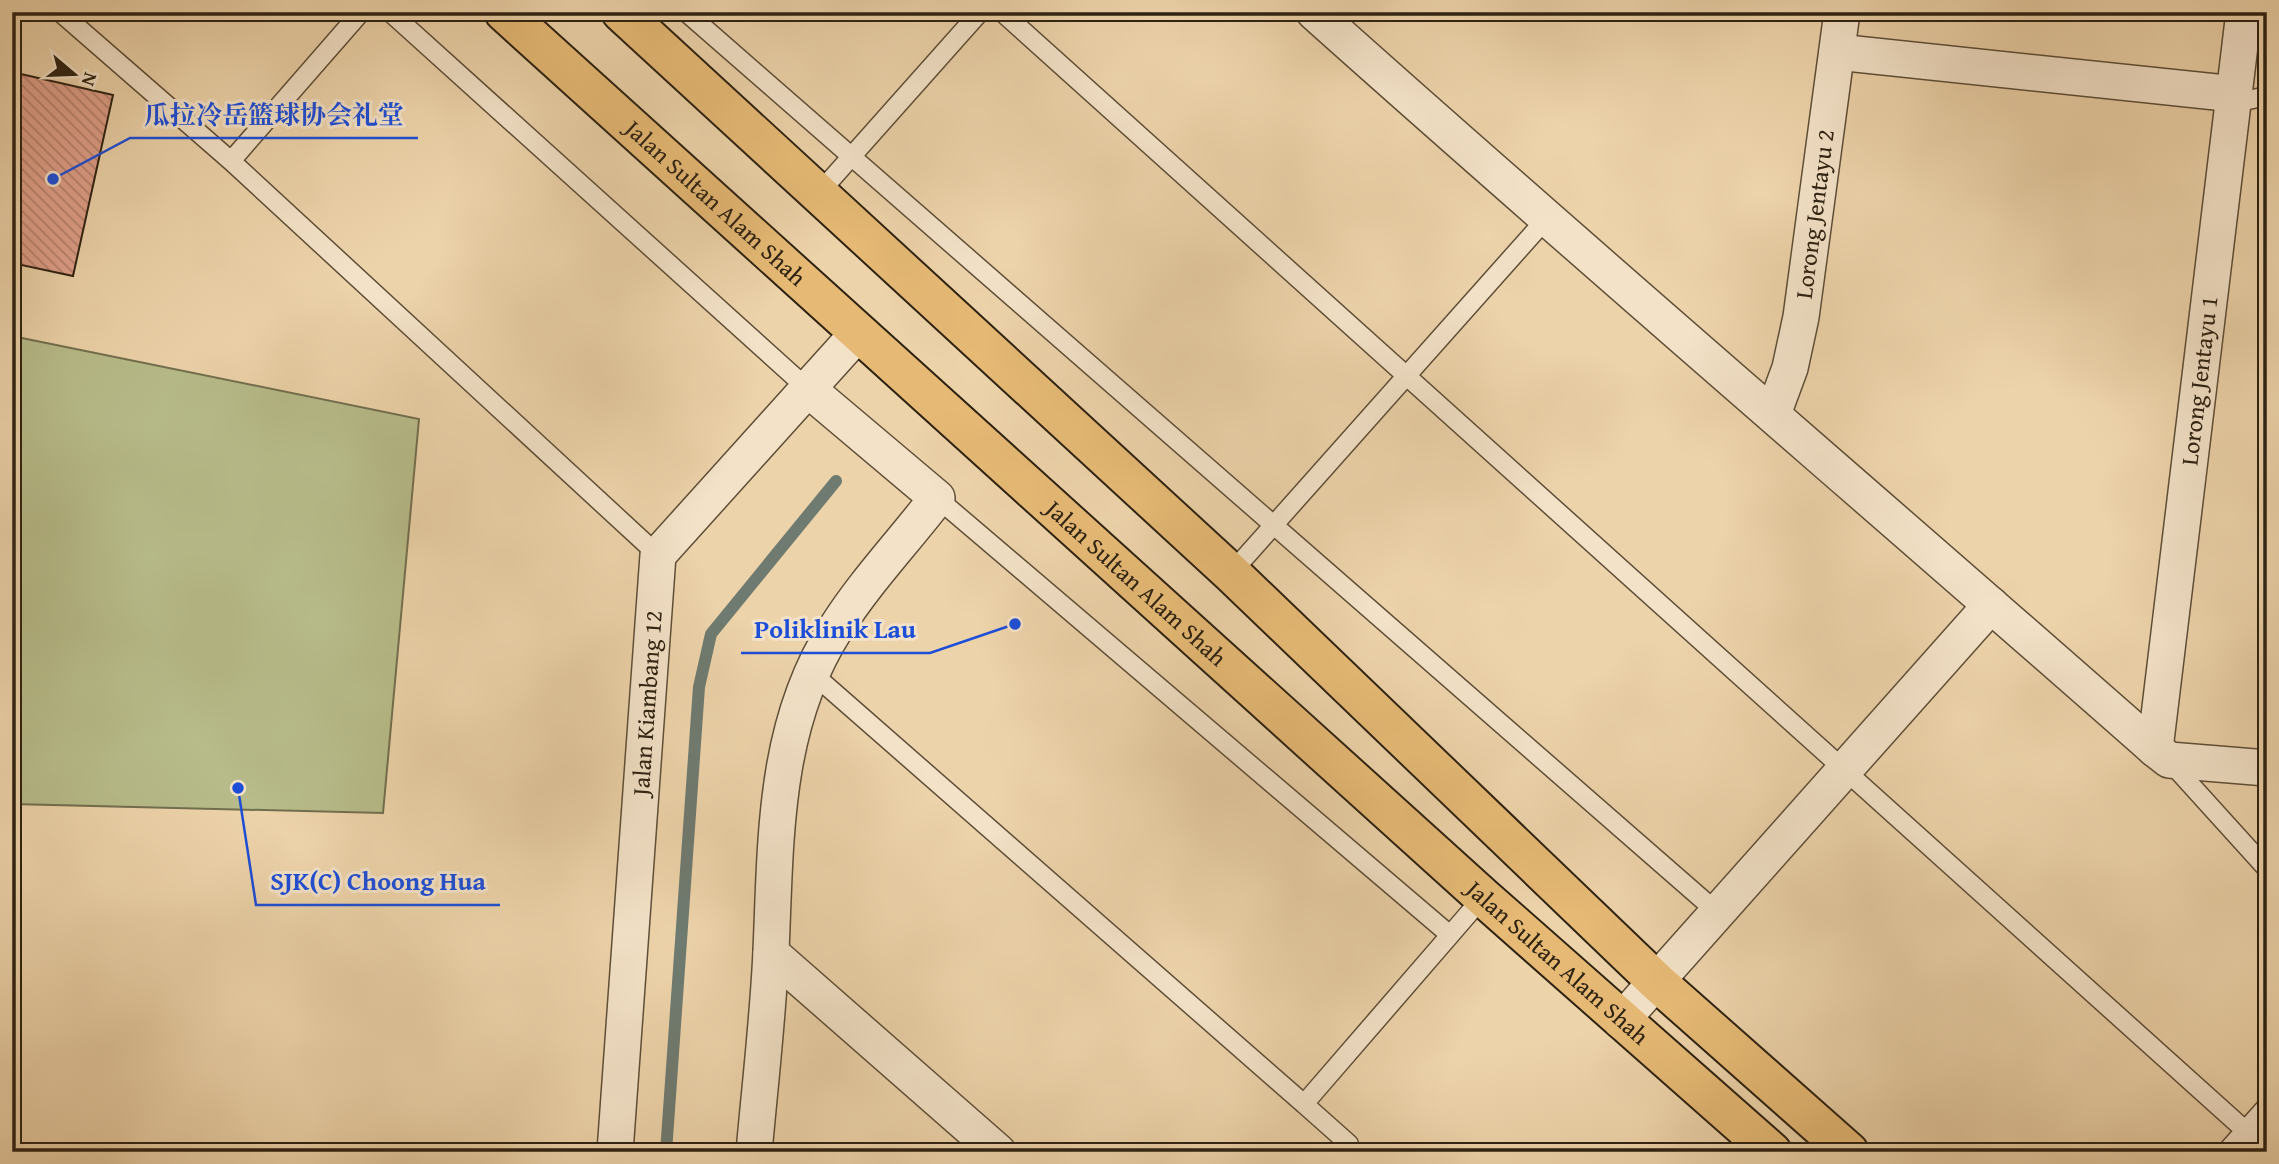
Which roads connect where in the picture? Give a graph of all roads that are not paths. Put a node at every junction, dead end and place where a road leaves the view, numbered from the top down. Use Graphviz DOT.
graph roads {
  1 [pos="60,12"];
  2 [pos="361,12"];
  3 [pos="390,12"];
  4 [pos="504,12"];
  5 [pos="621,12"];
  6 [pos="686,12"];
  7 [pos="980,12"];
  8 [pos="1002,12"];
  9 [pos="1314,12"];
  10 [pos="1842,12"];
  11 [pos="2244,12"];
  12 [pos="1837,52"];
  13 [pos="2245,98"];
  14 [pos="850,158"];
  15 [pos="231,161"];
  16 [pos="819,194"];
  17 [pos="1546,219"];
  18 [pos="859,332"];
  19 [pos="1406,376"];
  20 [pos="809,390"];
  21 [pos="1773,414"];
  22 [pos="937,498"];
  23 [pos="1273,526"];
  24 [pos="658,555"];
  25 [pos="1231,573"];
  26 [pos="1991,605"];
  27 [pos="813,674"];
  28 [pos="2162,755"];
  29 [pos="2267,768"];
  30 [pos="1845,770"];
  31 [pos="2267,869"];
  32 [pos="1483,897"];
  33 [pos="1718,913"];
  34 [pos="1450,935"];
  35 [pos="771,953"];
  36 [pos="1657,982"];
  37 [pos="1621,1021"];
  38 [pos="1304,1104"];
  39 [pos="2267,1107"];
  40 [pos="2246,1131"];
  41 [pos="987,1147"];
  42 [pos="1350,1149"];
  43 [pos="2267,1150"];
  44 [pos="615,1152"];
  45 [pos="754,1152"];
  46 [pos="1772,1152"];
  47 [pos="1849,1152"];
  48 [pos="2225,1152"];
  1 -- 15 [label="lane"];
  2 -- 15 [label="lane"];
  3 -- 20 [label="lane"];
  4 -- 18 [label="highway, Jalan Sultan Alam Shah"];
  5 -- 16 [label="highway"];
  6 -- 14 [label="lane"];
  7 -- 14 [label="lane"];
  8 -- 19 [label="lane"];
  9 -- 17 [label="street"];
  10 -- 12 [label="street, Lorong Jentayu 2"];
  11 -- 13 [label="street, Lorong Jentayu 1"];
  12 -- 13 [label="street"];
  12 -- 21 [label="street, Lorong Jentayu 2"];
  13 -- 28 [label="street, Lorong Jentayu 1"];
  14 -- 16 [label="lane"];
  14 -- 23 [label="lane"];
  15 -- 24 [label="lane"];
  16 -- 25 [label="highway"];
  17 -- 19 [label="lane"];
  17 -- 21 [label="street"];
  18 -- 20 [label="street"];
  18 -- 32 [label="highway, Jalan Sultan Alam Shah"];
  19 -- 23 [label="lane"];
  19 -- 30 [label="lane"];
  20 -- 22 [label="street"];
  20 -- 24 [label="street"];
  21 -- 26 [label="street"];
  22 -- 27 [label="street"];
  22 -- 34 [label="lane"];
  23 -- 25 [label="lane"];
  23 -- 33 [label="lane"];
  24 -- 44 [label="street, Jalan Kiambang 12"];
  25 -- 36 [label="highway"];
  26 -- 28 [label="street"];
  26 -- 30 [label="street"];
  27 -- 35 [label="street"];
  27 -- 38 [label="lane"];
  28 -- 29 [label="street"];
  28 -- 31 [label="lane"];
  30 -- 33 [label="street"];
  30 -- 40 [label="lane"];
  32 -- 34 [label="lane"];
  32 -- 37 [label="highway, Jalan Sultan Alam Shah"];
  33 -- 36 [label="street"];
  34 -- 38 [label="lane"];
  35 -- 41 [label="street"];
  35 -- 45 [label="street"];
  36 -- 37 [label="street"];
  36 -- 47 [label="highway"];
  37 -- 46 [label="highway, Jalan Sultan Alam Shah"];
  38 -- 42 [label="lane"];
  39 -- 40 [label="lane"];
  40 -- 43 [label="lane"];
  40 -- 48 [label="lane"];
}
